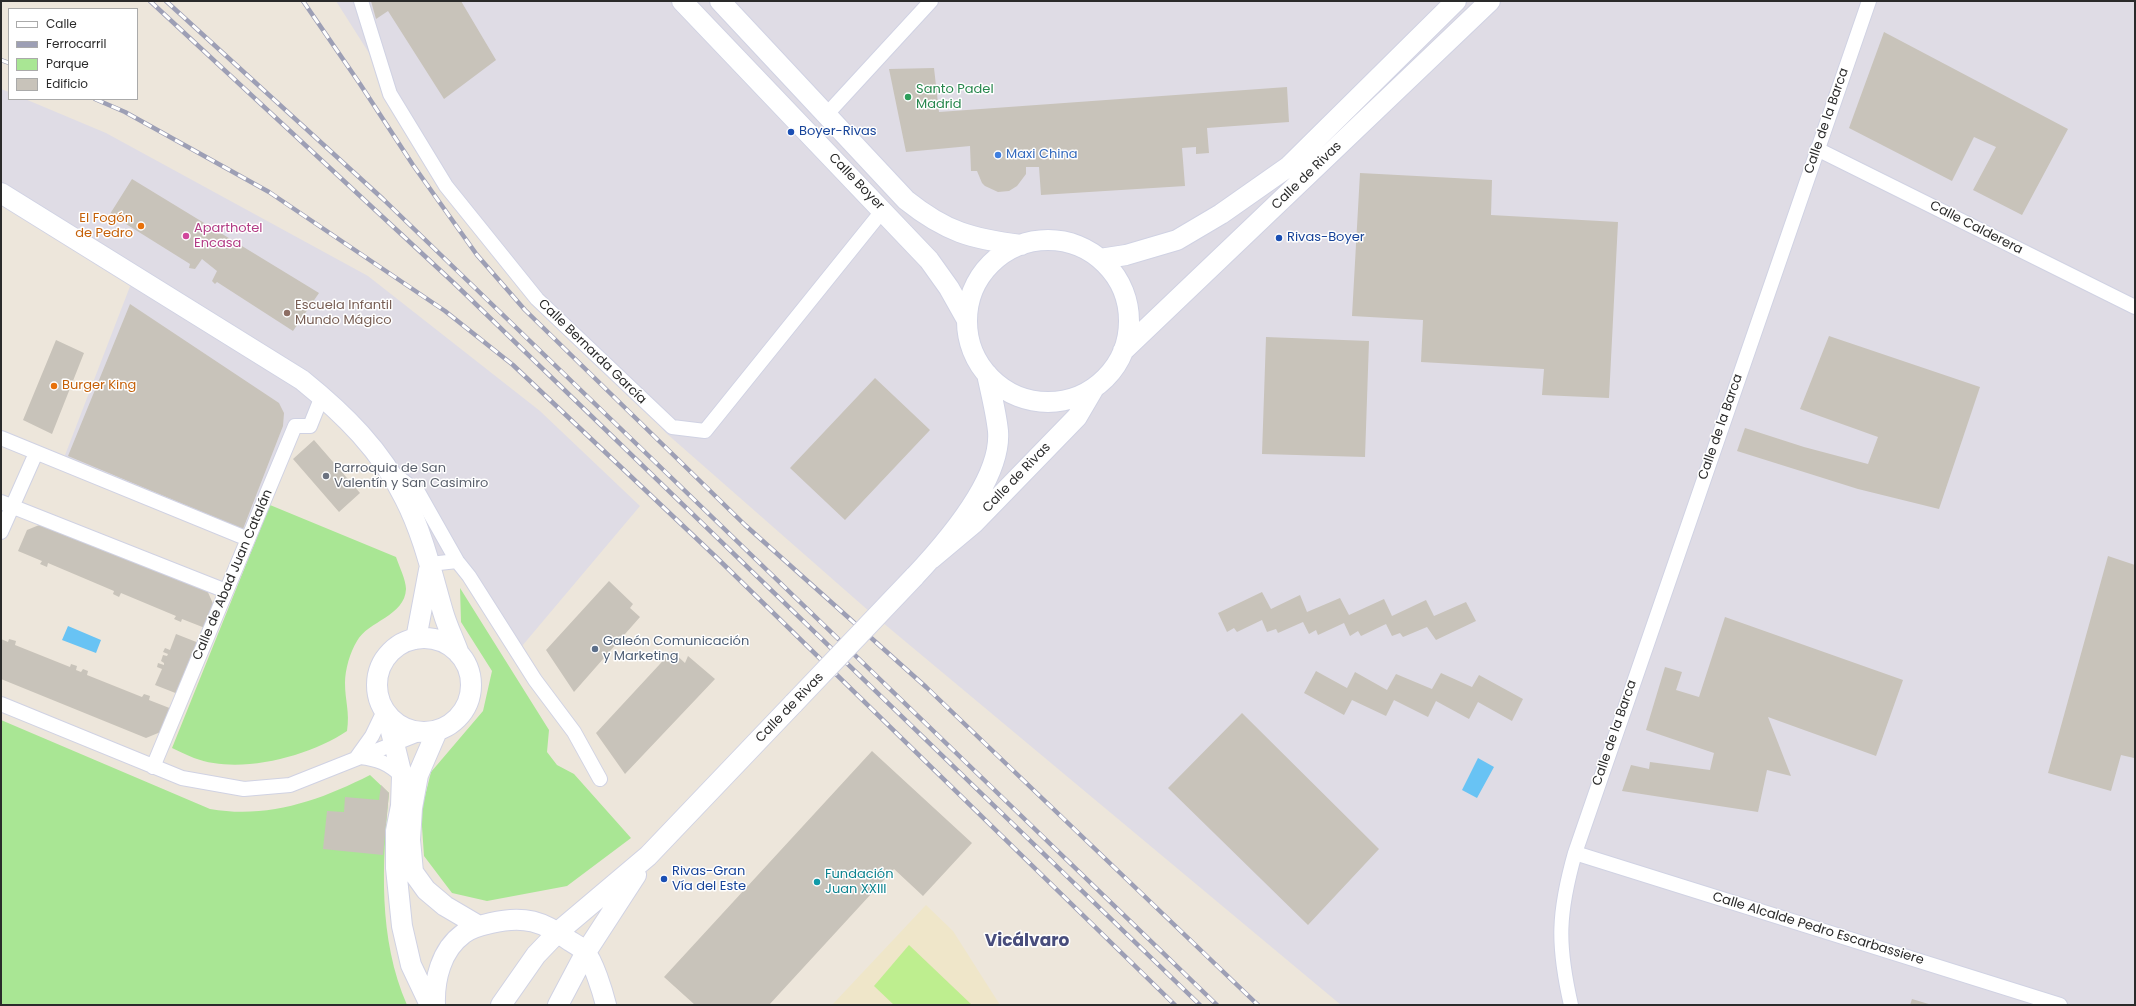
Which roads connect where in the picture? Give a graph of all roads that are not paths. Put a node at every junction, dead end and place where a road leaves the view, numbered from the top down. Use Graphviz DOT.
graph roads {
  1 [pos="361,1"];
  2 [pos="682,1"];
  3 [pos="720,1"];
  4 [pos="932,1"];
  5 [pos="1456,1"];
  6 [pos="1490,1"];
  7 [pos="1869,1"];
  8 [pos="827,114"];
  9 [pos="1817,149"];
  10 [pos="1,193"];
  11 [pos="883,210"];
  12 [pos="1022,244"];
  13 [pos="1100,259"];
  14 [pos="2135,307"];
  15 [pos="967,320"];
  16 [pos="1123,351"];
  17 [pos="987,374"];
  18 [pos="1094,388"];
  19 [pos="322,396"];
  20 [pos="1,438"];
  21 [pos="36,453"];
  22 [pos="389,471"];
  23 [pos="7,504"];
  24 [pos="1,532"];
  25 [pos="248,539"];
  26 [pos="931,559"];
  27 [pos="457,561"];
  28 [pos="430,564"];
  29 [pos="226,591"];
  30 [pos="416,639"];
  31 [pos="459,654"];
  32 [pos="1,704"];
  33 [pos="385,713"];
  34 [pos="429,732"];
  35 [pos="395,742"];
  36 [pos="357,757"];
  37 [pos="153,767"];
  38 [pos="402,776"];
  39 [pos="600,779"];
  40 [pos="1575,853"];
  41 [pos="648,856"];
  42 [pos="479,926"];
  43 [pos="558,932"];
  44 [pos="586,952"];
  45 [pos="430,1005"];
  46 [pos="435,1005"];
  47 [pos="501,1005"];
  48 [pos="558,1005"];
  49 [pos="606,1005"];
  50 [pos="1571,1005"];
  51 [pos="2060,1005"];
  1 -- 11 [label="street, Calle Bernarda García"];
  2 -- 11 [label="main road, Calle Boyer"];
  3 -- 8 [label="main road, Calle Boyer"];
  4 -- 8 [label="street"];
  5 -- 13 [label="main road, Calle de Rivas"];
  6 -- 16 [label="main road, Calle de Rivas"];
  7 -- 9 [label="street, Calle de la Barca"];
  8 -- 12 [label="main road, Calle Boyer"];
  9 -- 14 [label="street, Calle Calderera"];
  9 -- 40 [label="street, Calle de la Barca"];
  10 -- 19 [label="main road"];
  11 -- 15 [label="main road, Calle Boyer"];
  12 -- 13 [label="main road"];
  12 -- 15 [label="main road"];
  13 -- 16 [label="main road"];
  15 -- 17 [label="main road"];
  16 -- 18 [label="main road"];
  17 -- 18 [label="main road"];
  17 -- 26 [label="main road, Calle de Rivas"];
  18 -- 26 [label="main road, Calle de Rivas"];
  19 -- 22 [label="main road"];
  19 -- 25 [label="street, Calle de Abad Juan Catalán"];
  20 -- 21 [label="street"];
  21 -- 23 [label="street"];
  21 -- 25 [label="street"];
  22 -- 27 [label="street"];
  22 -- 28 [label="main road"];
  23 -- 24 [label="street"];
  23 -- 29 [label="street"];
  25 -- 29 [label="street, Calle de Abad Juan Catalán"];
  26 -- 41 [label="main road, Calle de Rivas, bridge"];
  27 -- 28 [label="street"];
  27 -- 39 [label="street"];
  28 -- 30 [label="main road"];
  28 -- 31 [label="main road"];
  29 -- 37 [label="street, Calle de Abad Juan Catalán"];
  30 -- 31 [label="main road"];
  30 -- 33 [label="main road"];
  31 -- 34 [label="main road"];
  32 -- 37 [label="street"];
  33 -- 34 [label="main road"];
  33 -- 35 [label="main road"];
  33 -- 36 [label="street"];
  34 -- 35 [label="street"];
  34 -- 42 [label="main road"];
  35 -- 36 [label="street"];
  35 -- 38 [label="main road"];
  36 -- 37 [label="street"];
  36 -- 38 [label="street"];
  38 -- 45 [label="main road"];
  40 -- 50 [label="street, Calle de la Barca"];
  40 -- 51 [label="street, Calle Alcalde Pedro Escarbassiere"];
  41 -- 43 [label="main road, Calle de Rivas"];
  41 -- 44 [label="main road, Calle de Rivas"];
  42 -- 43 [label="main road"];
  42 -- 46 [label="main road"];
  43 -- 44 [label="main road"];
  43 -- 47 [label="main road, Calle de Rivas"];
  44 -- 48 [label="main road, Calle de Rivas"];
  44 -- 49 [label="main road"];
}
